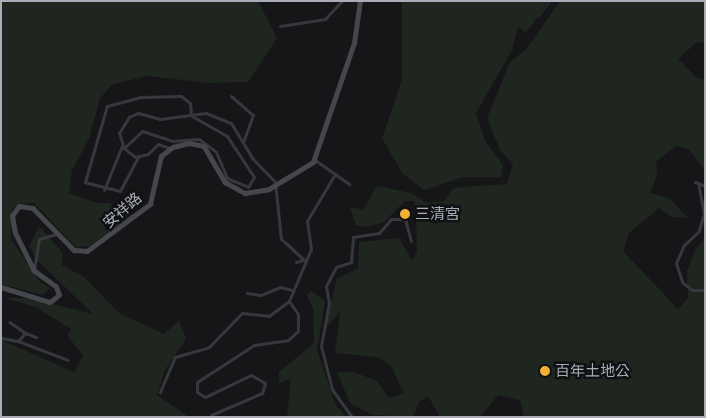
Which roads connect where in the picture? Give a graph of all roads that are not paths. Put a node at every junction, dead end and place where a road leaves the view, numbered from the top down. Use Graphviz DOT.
graph roads {
  1 [pos="342,1"];
  2 [pos="360,1"];
  3 [pos="280,26"];
  4 [pos="231,96"];
  5 [pos="191,115"];
  6 [pos="244,140"];
  7 [pos="123,147"];
  8 [pos="170,148"];
  9 [pos="138,157"];
  10 [pos="315,160"];
  11 [pos="335,174"];
  12 [pos="349,184"];
  13 [pos="277,185"];
  14 [pos="705,186"];
  15 [pos="104,190"];
  16 [pos="57,234"];
  17 [pos="411,241"];
  18 [pos="304,260"];
  19 [pos="296,262"];
  20 [pos="34,271"];
  21 [pos="1,287"];
  22 [pos="292,290"];
  23 [pos="705,290"];
  24 [pos="247,293"];
  25 [pos="289,301"];
  26 [pos="9,322"];
  27 [pos="26,333"];
  28 [pos="36,337"];
  29 [pos="1,338"];
  30 [pos="18,341"];
  31 [pos="68,360"];
  32 [pos="160,392"];
  33 [pos="211,415"];
  34 [pos="352,417"];
  1 -- 3 [label="street"];
  2 -- 10 [label="street"];
  4 -- 6 [label="street"];
  5 -- 6 [label="street"];
  5 -- 7 [label="street"];
  5 -- 7 [label="street"];
  5 -- 15 [label="street"];
  6 -- 13 [label="street"];
  7 -- 9 [label="street"];
  7 -- 15 [label="street"];
  8 -- 9 [label="street"];
  8 -- 13 [label="street"];
  8 -- 16 [label="street, 安祥路"];
  9 -- 15 [label="street"];
  10 -- 11 [label="street"];
  10 -- 13 [label="street"];
  11 -- 12 [label="street"];
  11 -- 18 [label="street"];
  13 -- 18 [label="street"];
  14 -- 23 [label="street"];
  16 -- 20 [label="street"];
  16 -- 20 [label="street, 安祥路"];
  17 -- 34 [label="street"];
  18 -- 19 [label="street"];
  18 -- 22 [label="street"];
  20 -- 21 [label="street, 安祥路"];
  22 -- 24 [label="street"];
  22 -- 25 [label="street"];
  25 -- 32 [label="street"];
  25 -- 33 [label="street"];
  26 -- 27 [label="street"];
  27 -- 28 [label="street"];
  27 -- 30 [label="street"];
  29 -- 30 [label="street"];
  30 -- 31 [label="street"];
}
